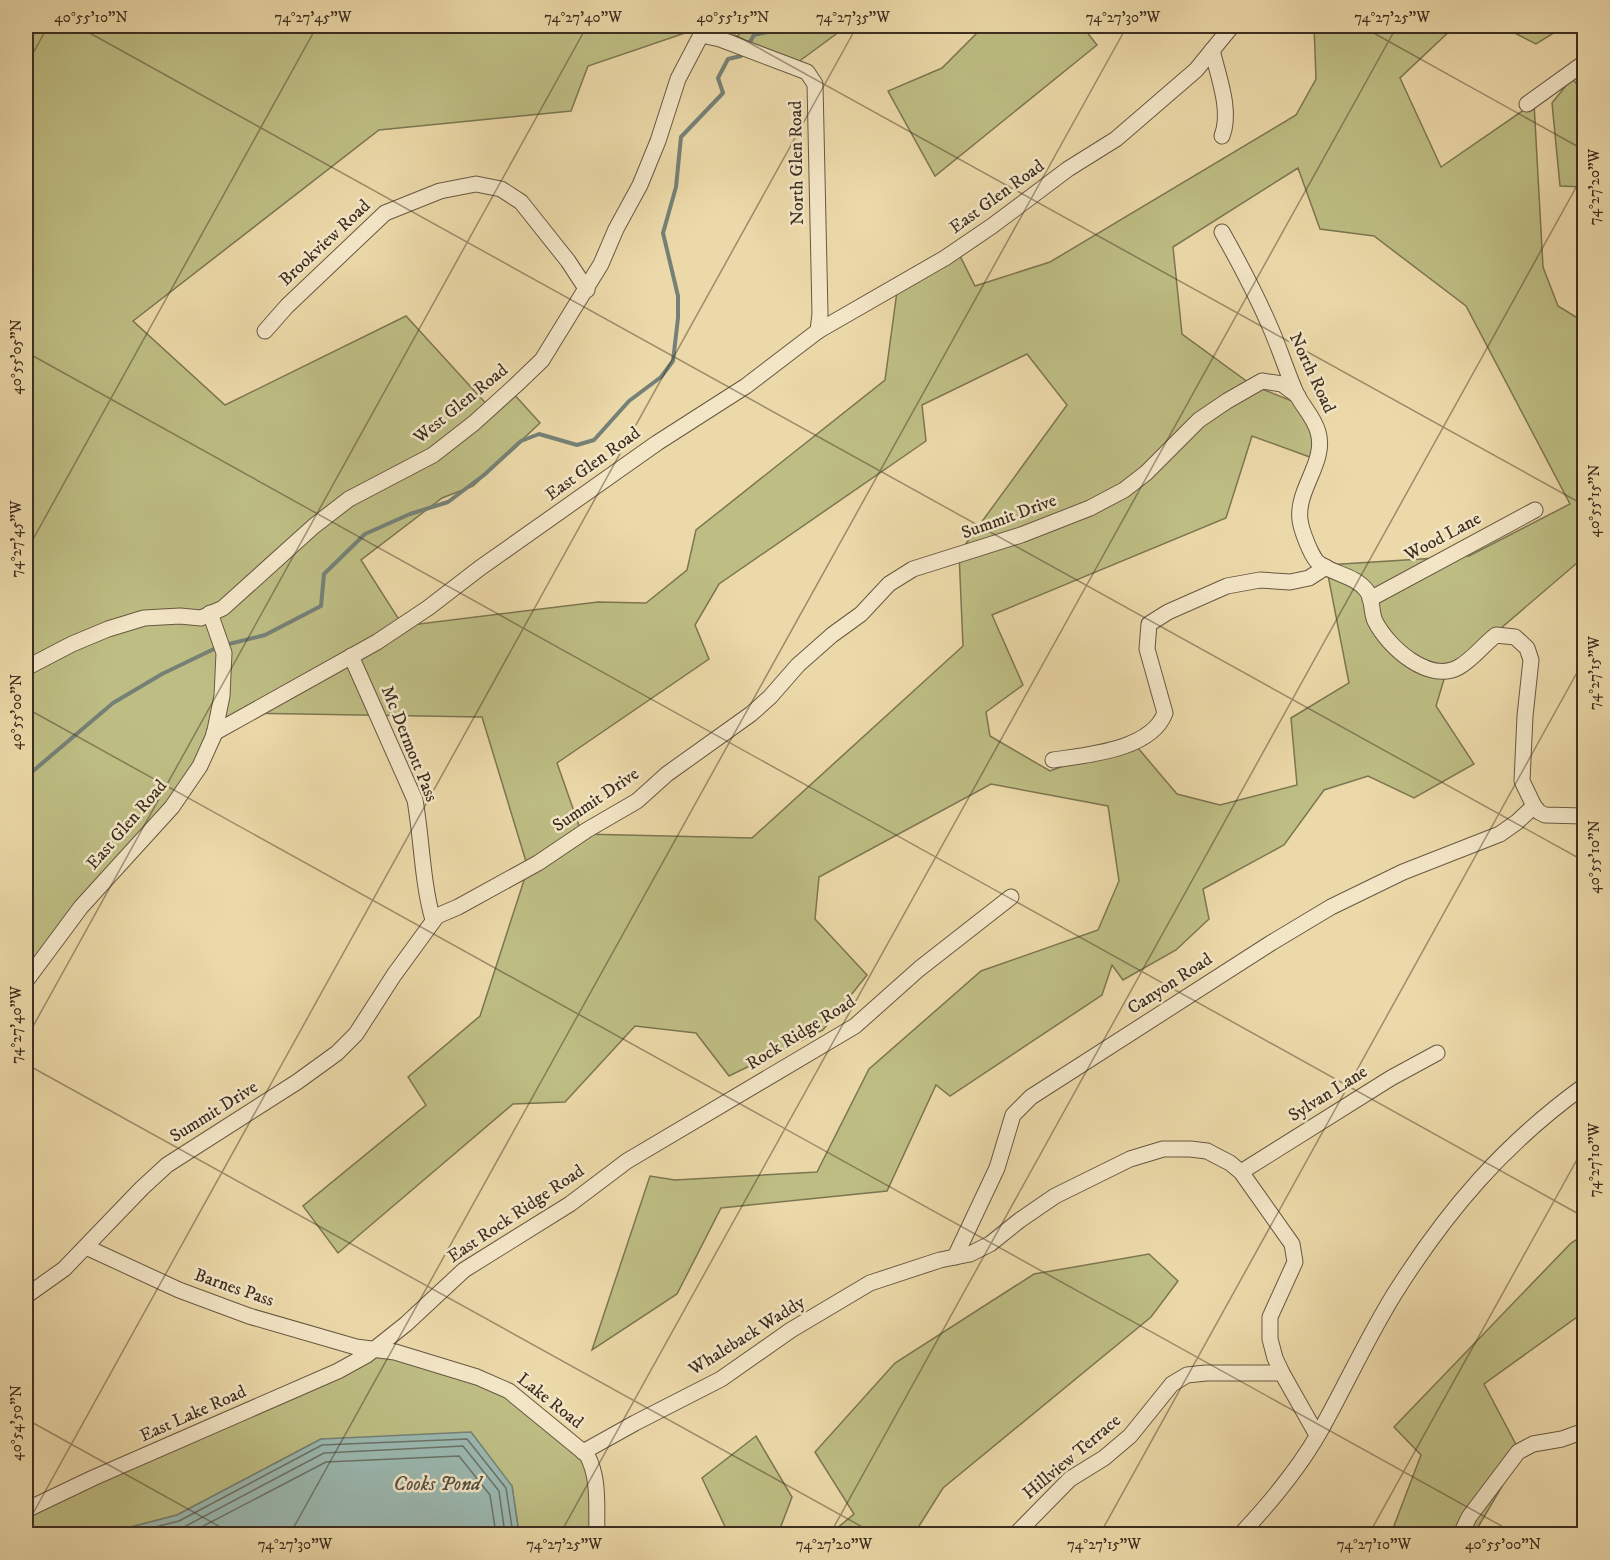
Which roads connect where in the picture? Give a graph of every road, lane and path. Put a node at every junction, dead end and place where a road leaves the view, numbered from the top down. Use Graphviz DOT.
graph roads {
  1 [pos="1232,26"];
  2 [pos="701,35"];
  3 [pos="1212,50"];
  4 [pos="1584,63"];
  5 [pos="1527,104"];
  6 [pos="1222,136"];
  7 [pos="1222,232"];
  8 [pos="587,290"];
  9 [pos="265,331"];
  10 [pos="818,331"];
  11 [pos="1298,396"];
  12 [pos="1535,510"];
  13 [pos="1326,567"];
  14 [pos="1370,599"];
  15 [pos="210,614"];
  16 [pos="351,656"];
  17 [pos="26,668"];
  18 [pos="214,733"];
  19 [pos="1053,760"];
  20 [pos="1537,809"];
  21 [pos="1584,816"];
  22 [pos="1011,897"];
  23 [pos="433,920"];
  24 [pos="26,981"];
  25 [pos="1437,1053"];
  26 [pos="1584,1086"];
  27 [pos="627,1161"];
  28 [pos="1241,1172"];
  29 [pos="86,1247"];
  30 [pos="955,1257"];
  31 [pos="26,1296"];
  32 [pos="374,1349"];
  33 [pos="1282,1372"];
  34 [pos="1584,1431"];
  35 [pos="1317,1435"];
  36 [pos="584,1452"];
  37 [pos="26,1510"];
  38 [pos="597,1534"];
  39 [pos="1016,1534"];
  40 [pos="1241,1534"];
  41 [pos="1461,1534"];
  1 -- 3 [label="street, East Glen Road"];
  2 -- 8 [label="street, West Glen Road"];
  2 -- 10 [label="street, North Glen Road"];
  3 -- 6 [label="street"];
  3 -- 10 [label="street, East Glen Road"];
  4 -- 5 [label="street"];
  7 -- 11 [label="street, North Road"];
  8 -- 9 [label="street, Brookview Road"];
  8 -- 15 [label="street, West Glen Road"];
  10 -- 16 [label="street, East Glen Road"];
  11 -- 13 [label="street, North Road"];
  11 -- 23 [label="street, Summit Drive"];
  12 -- 14 [label="street, Wood Lane"];
  13 -- 14 [label="street, North Road"];
  13 -- 19 [label="street"];
  14 -- 20 [label="street, North Road"];
  15 -- 17 [label="street, West Glen Road"];
  15 -- 18 [label="street"];
  16 -- 18 [label="street, East Glen Road"];
  16 -- 23 [label="street, Mc Dermott Pass"];
  18 -- 24 [label="street, East Glen Road"];
  20 -- 21 [label="street"];
  20 -- 30 [label="street, Canyon Road"];
  22 -- 27 [label="street, Rock Ridge Road"];
  23 -- 29 [label="street, Summit Drive"];
  25 -- 28 [label="street, Sylvan Lane"];
  26 -- 35 [label="street"];
  27 -- 32 [label="street, East Rock Ridge Road"];
  28 -- 30 [label="street"];
  28 -- 33 [label="street"];
  29 -- 31 [label="street, Summit Drive"];
  29 -- 32 [label="street, Barnes Pass"];
  30 -- 36 [label="street, Whaleback Waddy"];
  32 -- 36 [label="street, Lake Road"];
  32 -- 37 [label="street, East Lake Road"];
  33 -- 35 [label="street"];
  33 -- 39 [label="street, Hillview Terrace"];
  34 -- 41 [label="street"];
  35 -- 40 [label="street"];
  36 -- 38 [label="street, Lake Road"];
}
